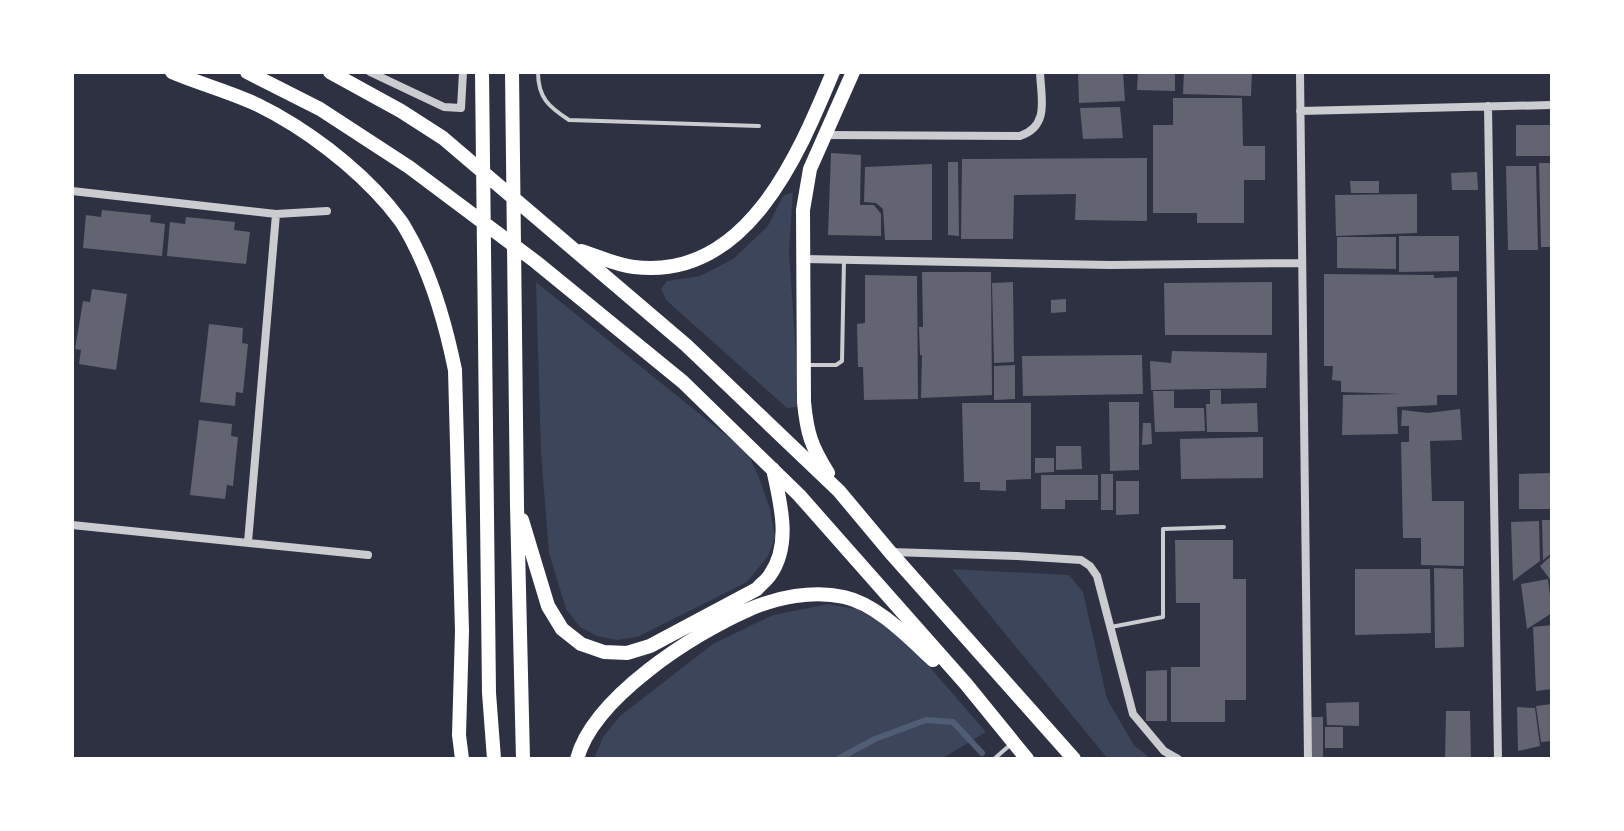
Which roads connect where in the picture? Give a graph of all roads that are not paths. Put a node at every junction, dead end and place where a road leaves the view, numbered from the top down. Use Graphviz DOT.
graph roads {
  1 [pos="172,72"];
  2 [pos="247,72"];
  3 [pos="330,72"];
  4 [pos="370,72"];
  5 [pos="463,72"];
  6 [pos="482,72"];
  7 [pos="512,72"];
  8 [pos="538,72"];
  9 [pos="833,72"];
  10 [pos="853,72"];
  11 [pos="1040,72"];
  12 [pos="1300,72"];
  13 [pos="1552,105"];
  14 [pos="1488,106"];
  15 [pos="1300,111"];
  16 [pos="759,126"];
  17 [pos="824,135"];
  18 [pos="72,191"];
  19 [pos="327,211"];
  20 [pos="276,214"];
  21 [pos="573,249"];
  22 [pos="805,259"];
  23 [pos="844,260"];
  24 [pos="1301,263"];
  25 [pos="803,365"];
  26 [pos="773,469"];
  27 [pos="839,491"];
  28 [pos="517,505"];
  29 [pos="72,525"];
  30 [pos="1224,527"];
  31 [pos="248,542"];
  32 [pos="890,552"];
  33 [pos="368,555"];
  34 [pos="1111,627"];
  35 [pos="966,684"];
  36 [pos="1013,743"];
  37 [pos="462,759"];
  38 [pos="494,759"];
  39 [pos="523,759"];
  40 [pos="577,759"];
  41 [pos="994,759"];
  42 [pos="1027,759"];
  43 [pos="1074,759"];
  44 [pos="1178,759"];
  45 [pos="1308,759"];
  46 [pos="1498,759"];
  1 -- 37 [label="main road"];
  2 -- 26 [label="main road"];
  3 -- 21 [label="main road"];
  4 -- 5 [label="street"];
  6 -- 38 [label="main road"];
  7 -- 28 [label="main road"];
  8 -- 16 [label="lane"];
  9 -- 21 [label="main road"];
  10 -- 17 [label="main road"];
  11 -- 17 [label="street"];
  12 -- 15 [label="street"];
  13 -- 14 [label="street"];
  14 -- 15 [label="street"];
  14 -- 46 [label="street"];
  15 -- 24 [label="street"];
  17 -- 22 [label="main road"];
  18 -- 20 [label="street"];
  19 -- 20 [label="street"];
  20 -- 31 [label="street"];
  21 -- 27 [label="main road"];
  22 -- 23 [label="street"];
  22 -- 25 [label="main road"];
  23 -- 24 [label="street"];
  23 -- 25 [label="lane"];
  24 -- 45 [label="street"];
  25 -- 27 [label="main road"];
  26 -- 28 [label="main road"];
  26 -- 35 [label="main road"];
  27 -- 32 [label="main road"];
  28 -- 39 [label="main road"];
  29 -- 31 [label="street"];
  30 -- 34 [label="lane"];
  31 -- 33 [label="street"];
  32 -- 34 [label="street"];
  32 -- 43 [label="main road"];
  34 -- 44 [label="street"];
  35 -- 36 [label="main road"];
  35 -- 40 [label="main road"];
  36 -- 41 [label="lane"];
  36 -- 42 [label="main road"];
}
